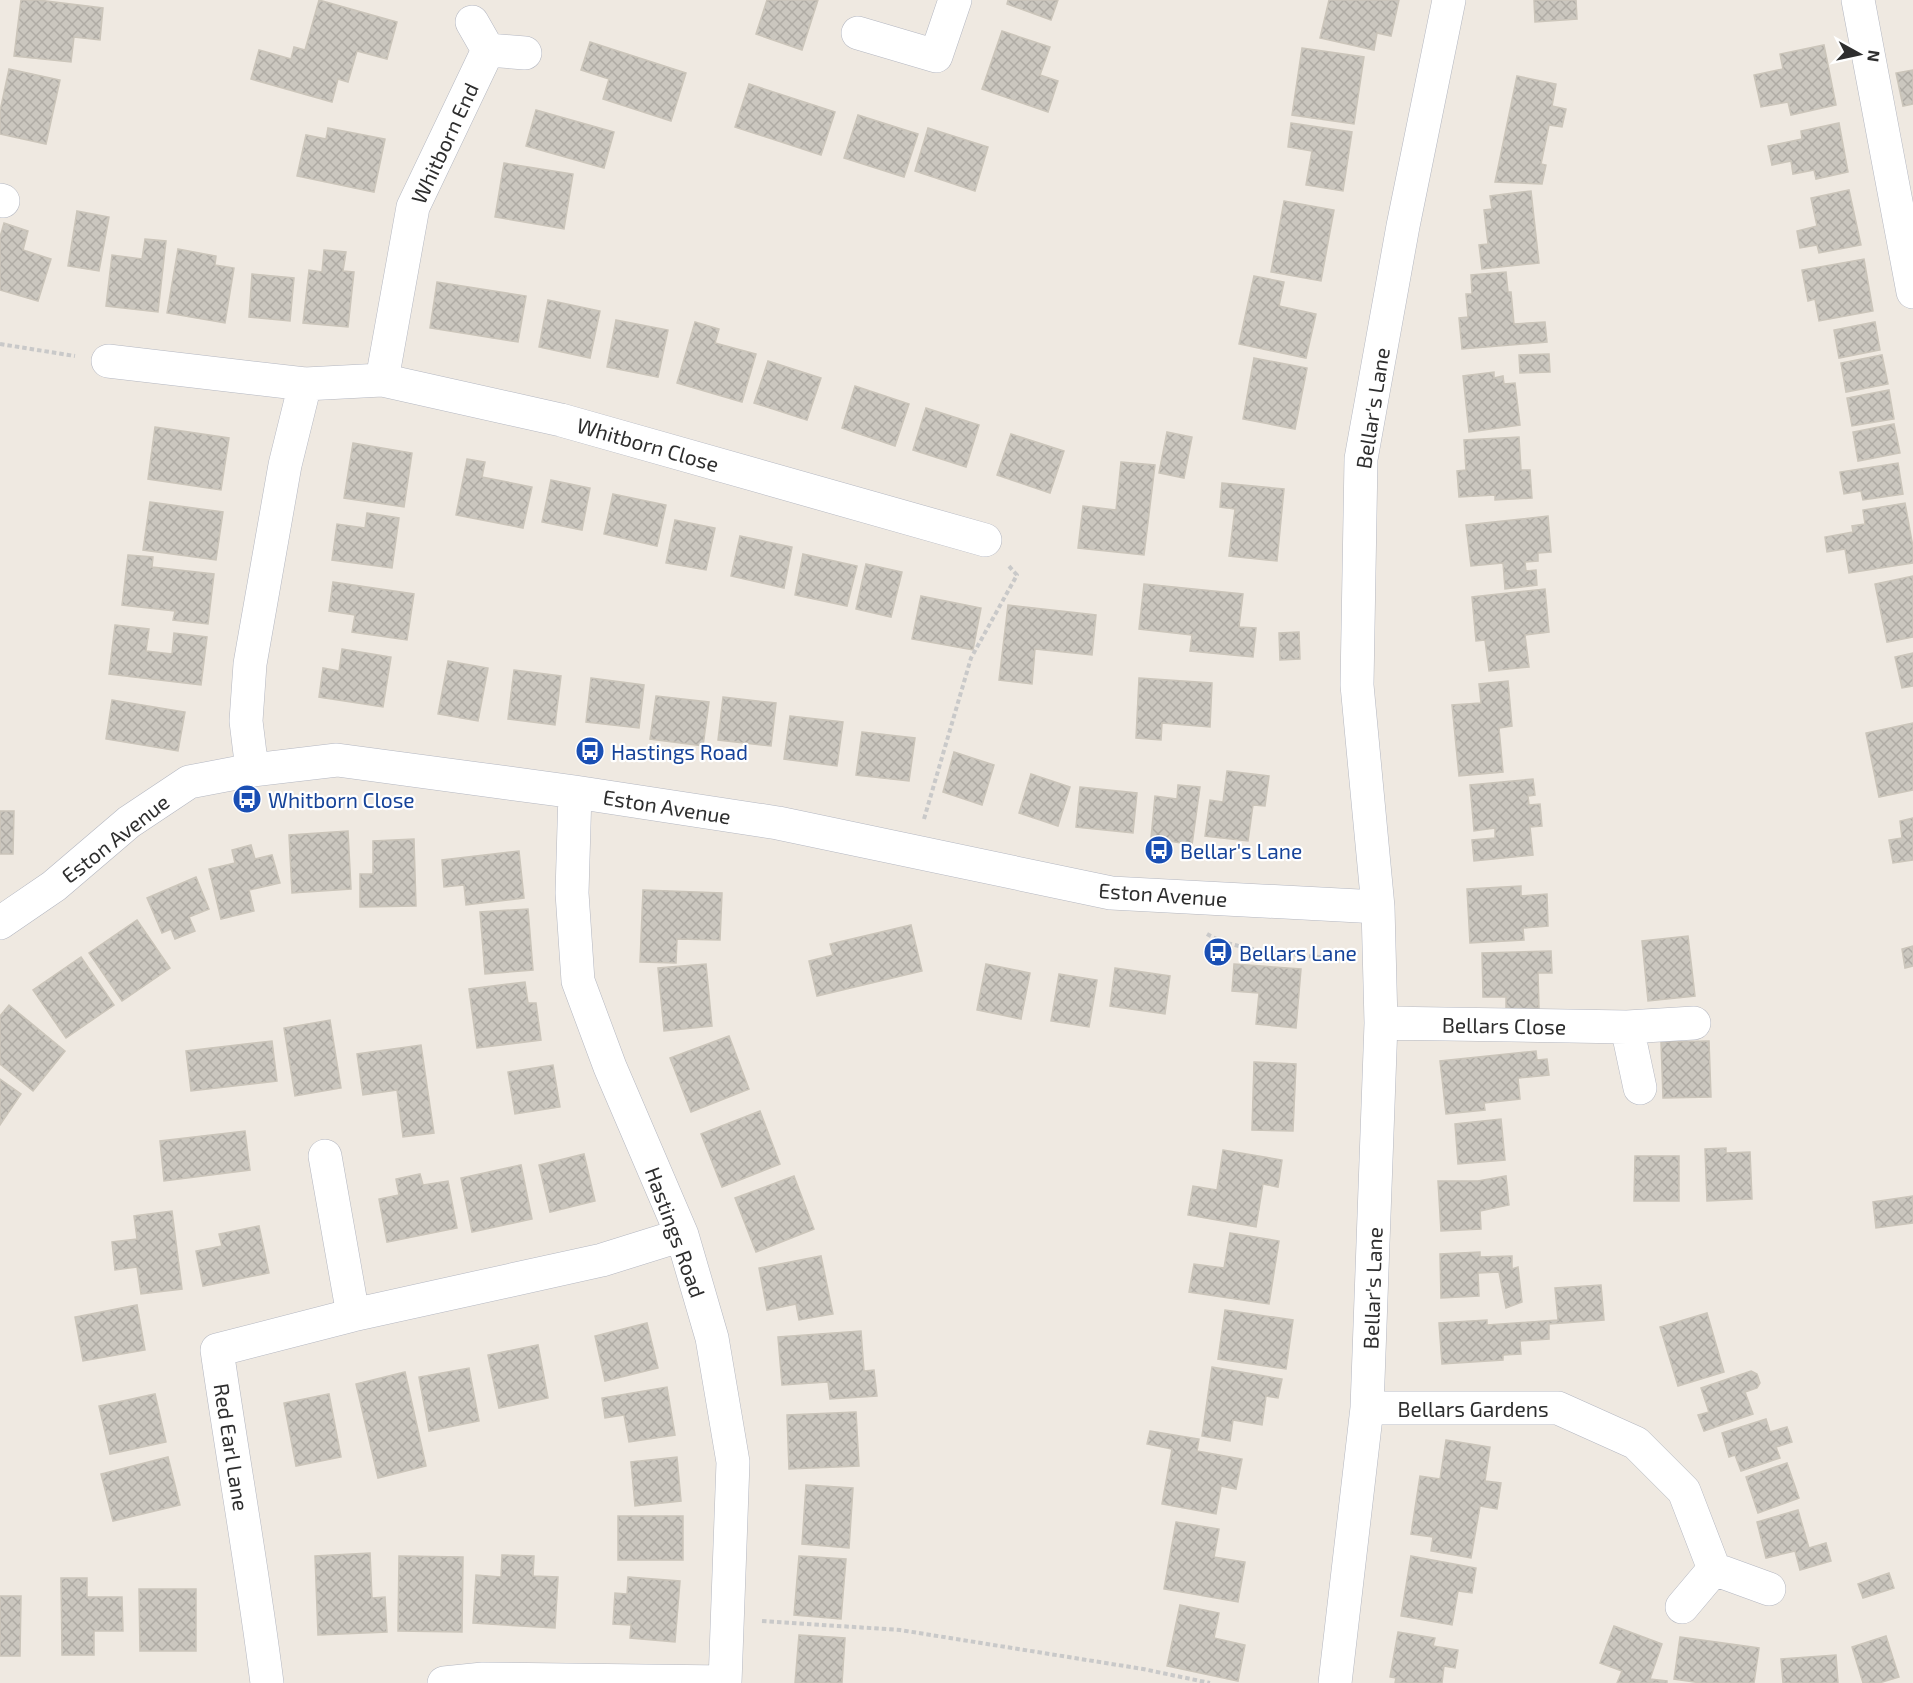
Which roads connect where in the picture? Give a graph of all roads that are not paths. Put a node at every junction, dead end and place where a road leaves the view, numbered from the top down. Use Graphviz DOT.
graph roads {
  1 [pos="955,0"];
  2 [pos="1449,0"];
  3 [pos="1858,0"];
  4 [pos="858,33"];
  5 [pos="525,52"];
  6 [pos="1913,292"];
  7 [pos="108,360"];
  8 [pos="382,380"];
  9 [pos="305,384"];
  10 [pos="985,540"];
  11 [pos="252,770"];
  12 [pos="575,792"];
  13 [pos="1378,907"];
  14 [pos="0,923"];
  15 [pos="1381,1023"];
  16 [pos="1694,1023"];
  17 [pos="1627,1027"];
  18 [pos="1640,1088"];
  19 [pos="325,1156"];
  20 [pos="682,1235"];
  21 [pos="353,1315"];
  22 [pos="1367,1408"];
  23 [pos="1714,1569"];
  24 [pos="1769,1589"];
  25 [pos="1682,1607"];
  26 [pos="725,1682"];
  27 [pos="267,1683"];
  28 [pos="444,1683"];
  29 [pos="1335,1683"];
  1 -- 4 [label="street"];
  2 -- 13 [label="street, Bellar's Lane"];
  3 -- 6 [label="street"];
  5 -- 8 [label="street, Whitborn End"];
  7 -- 9 [label="street, Whitborn Close"];
  8 -- 9 [label="street, Whitborn Close"];
  8 -- 10 [label="street, Whitborn Close"];
  9 -- 11 [label="street"];
  11 -- 12 [label="street, Eston Avenue"];
  11 -- 14 [label="street, Eston Avenue"];
  12 -- 13 [label="street, Eston Avenue"];
  12 -- 20 [label="street, Hastings Road"];
  13 -- 15 [label="street, Bellar's Lane"];
  15 -- 17 [label="street, Bellars Close"];
  15 -- 22 [label="street, Bellar's Lane"];
  16 -- 17 [label="street, Bellars Close"];
  17 -- 18 [label="street"];
  19 -- 21 [label="street"];
  20 -- 21 [label="street, Red Earl Lane"];
  20 -- 26 [label="street, Hastings Road"];
  21 -- 27 [label="street, Red Earl Lane"];
  22 -- 23 [label="street, Bellars Gardens"];
  22 -- 29 [label="street, Bellar's Lane"];
  23 -- 24 [label="street"];
  23 -- 25 [label="street"];
  26 -- 28 [label="street"];
}
